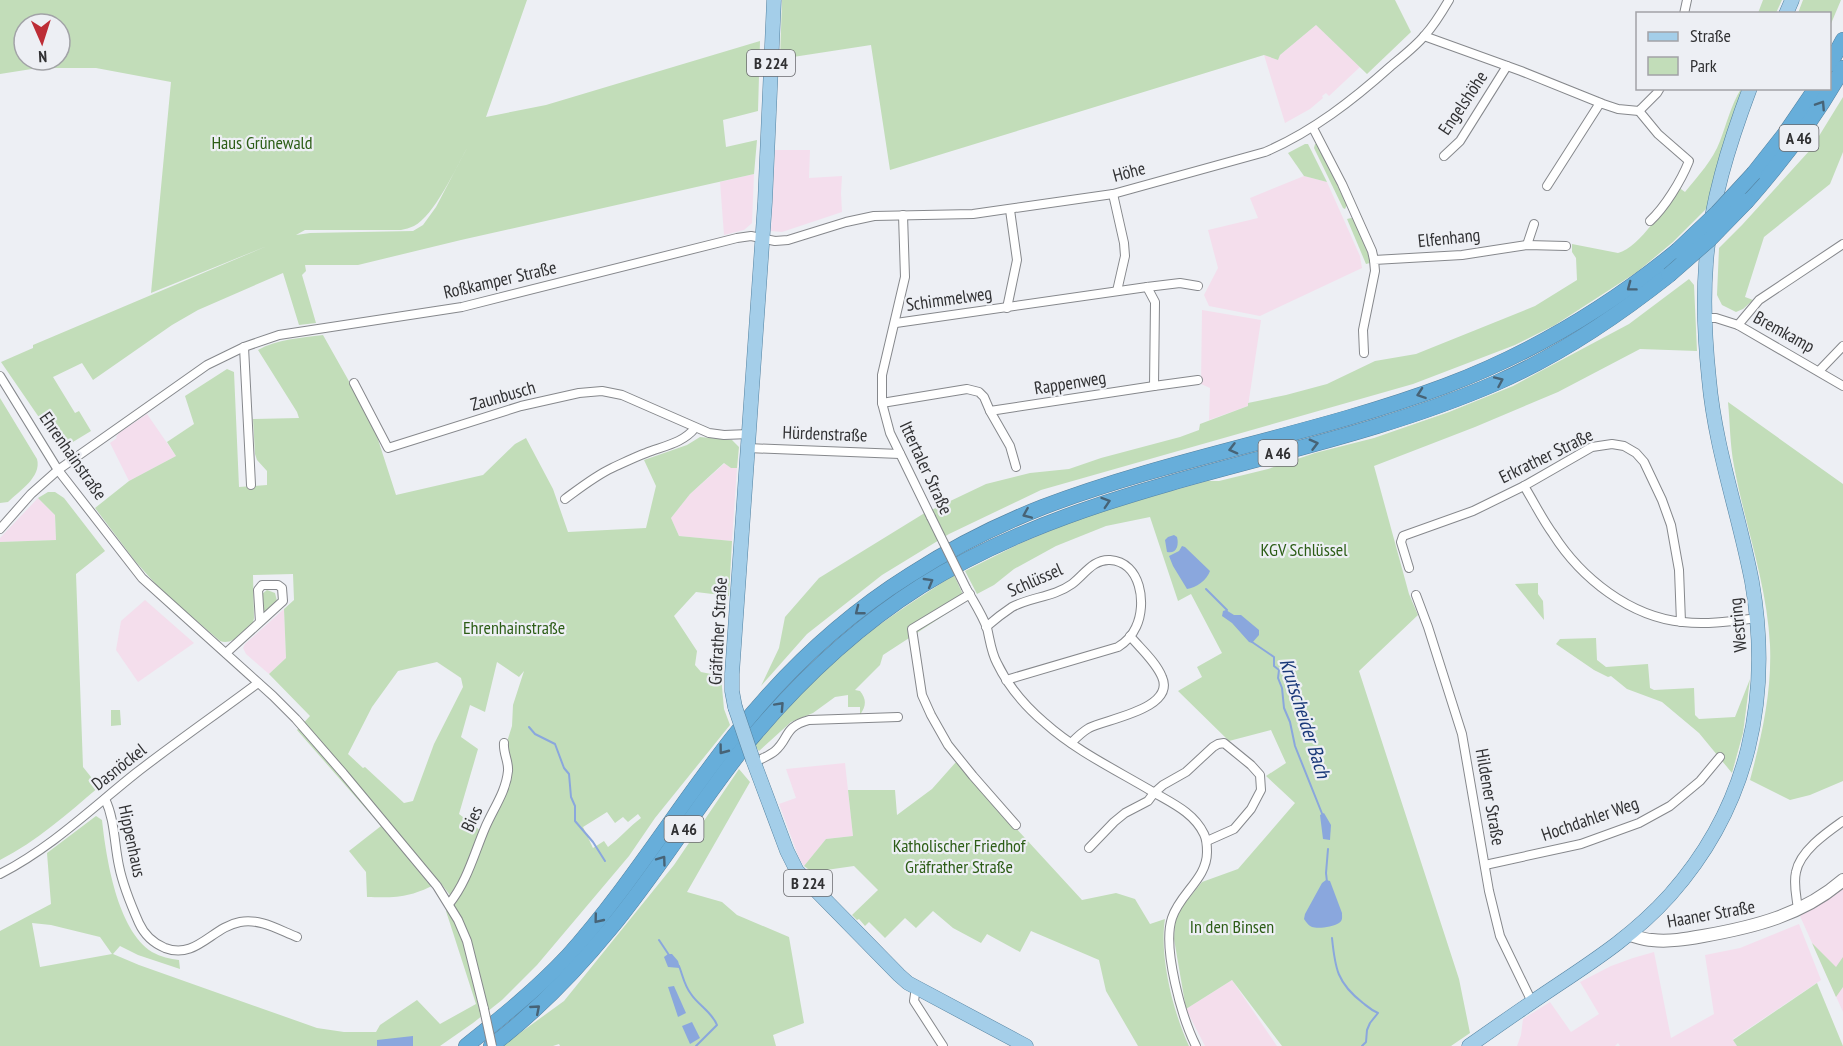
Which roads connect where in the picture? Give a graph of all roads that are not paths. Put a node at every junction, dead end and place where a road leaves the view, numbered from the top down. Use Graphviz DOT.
graph roads {
  1 [pos="774,0"];
  2 [pos="1449,0"];
  3 [pos="1424,36"];
  4 [pos="1843,40"];
  5 [pos="1831,62"];
  6 [pos="1507,66"];
  7 [pos="1843,69"];
  8 [pos="1659,90"];
  9 [pos="1749,90"];
  10 [pos="1815,90"];
  11 [pos="1831,90"];
  12 [pos="1831,90"];
  13 [pos="1600,103"];
  14 [pos="1639,111"];
  15 [pos="1313,128"];
  16 [pos="1444,156"];
  17 [pos="1547,186"];
  18 [pos="1113,194"];
  19 [pos="1010,210"];
  20 [pos="903,215"];
  21 [pos="1650,221"];
  22 [pos="1534,224"];
  23 [pos="761,238"];
  24 [pos="1843,244"];
  25 [pos="1527,245"];
  26 [pos="1566,246"];
  27 [pos="1374,260"];
  28 [pos="1198,286"];
  29 [pos="1147,287"];
  30 [pos="1117,291"];
  31 [pos="1006,308"];
  32 [pos="1705,318"];
  33 [pos="896,323"];
  34 [pos="1738,326"];
  35 [pos="1843,346"];
  36 [pos="244,347"];
  37 [pos="1364,353"];
  38 [pos="1819,371"];
  39 [pos="0,376"];
  40 [pos="1198,380"];
  41 [pos="354,383"];
  42 [pos="1154,386"];
  43 [pos="1843,386"];
  44 [pos="882,403"];
  45 [pos="990,411"];
  46 [pos="695,428"];
  47 [pos="748,441"];
  48 [pos="900,454"];
  49 [pos="1016,467"];
  50 [pos="58,470"];
  51 [pos="251,485"];
  52 [pos="1524,486"];
  53 [pos="565,499"];
  54 [pos="0,529"];
  55 [pos="1408,568"];
  56 [pos="968,591"];
  57 [pos="1416,595"];
  58 [pos="1757,618"];
  59 [pos="260,622"];
  60 [pos="1682,622"];
  61 [pos="986,627"];
  62 [pos="1130,636"];
  63 [pos="226,653"];
  64 [pos="1006,680"];
  65 [pos="258,683"];
  66 [pos="898,717"];
  67 [pos="504,743"];
  68 [pos="1071,743"];
  69 [pos="1720,757"];
  70 [pos="753,762"];
  71 [pos="1154,793"];
  72 [pos="105,799"];
  73 [pos="1843,820"];
  74 [pos="1016,825"];
  75 [pos="1207,841"];
  76 [pos="1089,848"];
  77 [pos="1485,865"];
  78 [pos="0,874"];
  79 [pos="1843,880"];
  80 [pos="449,904"];
  81 [pos="1798,910"];
  82 [pos="1630,935"];
  83 [pos="297,937"];
  84 [pos="916,987"];
  85 [pos="1532,1002"];
  86 [pos="466,1046"];
  87 [pos="492,1046"];
  88 [pos="943,1046"];
  89 [pos="1026,1046"];
  90 [pos="1196,1046"];
  91 [pos="1469,1046"];
  1 -- 23 [label="main road, Gräfrather Straße / B 224"];
  2 -- 3 [label="street, Höhe"];
  3 -- 6 [label="street, Engelshöhe"];
  3 -- 15 [label="street, Höhe"];
  4 -- 5 [label="highway"];
  6 -- 13 [label="street, Engelshöhe"];
  6 -- 16 [label="street, Engelshöhe"];
  12 -- 7 [label="highway, A 46, one-way, bridge"];
  8 -- 14 [label="street"];
  9 -- 32 [label="main road, Westring"];
  10 -- 86 [label="highway, A 46, one-way, bridge"];
  87 -- 11 [label="highway, A 46, one-way, bridge"];
  13 -- 14 [label="street, Engelshöhe"];
  13 -- 17 [label="street"];
  14 -- 21 [label="street"];
  15 -- 18 [label="street, Höhe"];
  15 -- 27 [label="street"];
  18 -- 19 [label="street, Höhe"];
  18 -- 30 [label="street"];
  19 -- 20 [label="street, Höhe"];
  19 -- 31 [label="street, Schimmelweg"];
  20 -- 23 [label="street, Höhe"];
  20 -- 33 [label="street, Ittertaler Straße"];
  22 -- 25 [label="street"];
  23 -- 36 [label="street, Roßkamper Straße"];
  23 -- 47 [label="main road, Gräfrather Straße / B 224"];
  24 -- 34 [label="street"];
  25 -- 26 [label="street, Elfenhang"];
  25 -- 27 [label="street, Elfenhang"];
  27 -- 37 [label="street"];
  28 -- 29 [label="street, Schimmelweg"];
  29 -- 30 [label="street, Schimmelweg"];
  29 -- 42 [label="street"];
  30 -- 31 [label="street, Schimmelweg"];
  31 -- 33 [label="street, Schimmelweg"];
  32 -- 34 [label="street, Bremkamp"];
  32 -- 58 [label="main road, Westring"];
  33 -- 44 [label="street, Ittertaler Straße"];
  34 -- 38 [label="street, Bremkamp"];
  35 -- 38 [label="street"];
  36 -- 50 [label="street, Roßkamper Straße"];
  36 -- 51 [label="street"];
  38 -- 43 [label="street, Bremkamp"];
  39 -- 50 [label="street, Ehrenhainstraße"];
  40 -- 42 [label="street, Rappenweg"];
  41 -- 46 [label="street, Zaunbusch"];
  42 -- 45 [label="street, Rappenweg"];
  44 -- 45 [label="street"];
  44 -- 48 [label="street, Ittertaler Straße"];
  45 -- 49 [label="street"];
  46 -- 47 [label="street, Zaunbusch"];
  46 -- 53 [label="street"];
  47 -- 48 [label="street, Hürdenstraße"];
  47 -- 70 [label="main road, Gräfrather Straße / B 224, bridge"];
  48 -- 56 [label="street, Ittertaler Straße, bridge"];
  50 -- 54 [label="street"];
  50 -- 63 [label="street, Ehrenhainstraße"];
  52 -- 55 [label="street, Erkrather Straße"];
  52 -- 60 [label="street"];
  52 -- 60 [label="street, Erkrather Straße"];
  56 -- 61 [label="street"];
  56 -- 74 [label="street"];
  57 -- 77 [label="street, Hildener Straße"];
  58 -- 60 [label="street"];
  58 -- 82 [label="main road, Westring"];
  59 -- 63 [label="street"];
  61 -- 62 [label="street, Schlüssel"];
  61 -- 64 [label="street"];
  62 -- 64 [label="street"];
  62 -- 68 [label="street"];
  63 -- 65 [label="street, Ehrenhainstraße"];
  64 -- 68 [label="street"];
  65 -- 72 [label="street, Dasnöckel"];
  65 -- 80 [label="street, Ehrenhainstraße"];
  66 -- 70 [label="street"];
  67 -- 80 [label="street, Bies"];
  68 -- 71 [label="street"];
  69 -- 77 [label="street, Hochdahler Weg"];
  70 -- 84 [label="main road, Gräfrather Straße / B 224"];
  71 -- 75 [label="street"];
  71 -- 75 [label="street"];
  71 -- 76 [label="street"];
  72 -- 78 [label="street, Dasnöckel"];
  72 -- 83 [label="street, Hippenhaus"];
  73 -- 81 [label="street"];
  75 -- 90 [label="street"];
  77 -- 85 [label="street, Hildener Straße"];
  79 -- 81 [label="main road, Haaner Straße"];
  80 -- 87 [label="street, Ehrenhainstraße, bridge"];
  81 -- 82 [label="main road, Haaner Straße"];
  82 -- 85 [label="main road, Westring"];
  84 -- 88 [label="street"];
  84 -- 89 [label="main road, Gräfrather Straße / B 224"];
  85 -- 91 [label="main road, Westring"];
}
